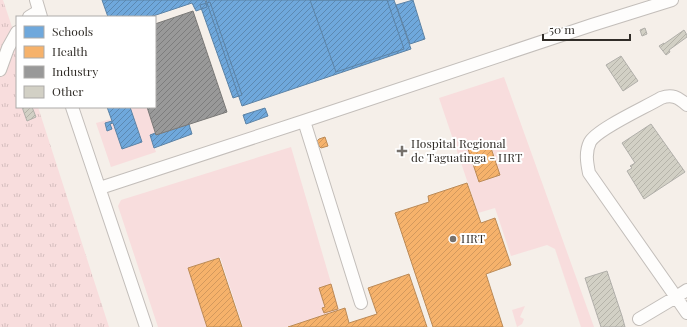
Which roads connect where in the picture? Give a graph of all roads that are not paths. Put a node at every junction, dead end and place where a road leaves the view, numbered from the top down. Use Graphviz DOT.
graph roads {
  1 [pos="672,0"];
  2 [pos="39,9"];
  3 [pos="30,16"];
  4 [pos="16,34"];
  5 [pos="0,70"];
  6 [pos="687,105"];
  7 [pos="72,108"];
  8 [pos="304,121"];
  9 [pos="100,188"];
  10 [pos="687,290"];
  11 [pos="676,297"];
  12 [pos="361,303"];
  13 [pos="687,313"];
  14 [pos="639,319"];
  15 [pos="146,327"];
  1 -- 8 [label="street"];
  2 -- 3 [label="street"];
  4 -- 5 [label="street"];
  6 -- 11 [label="street"];
  7 -- 9 [label="street"];
  8 -- 9 [label="street"];
  8 -- 12 [label="street"];
  9 -- 15 [label="street"];
  10 -- 11 [label="street"];
  11 -- 13 [label="street"];
  11 -- 14 [label="street"];
}
